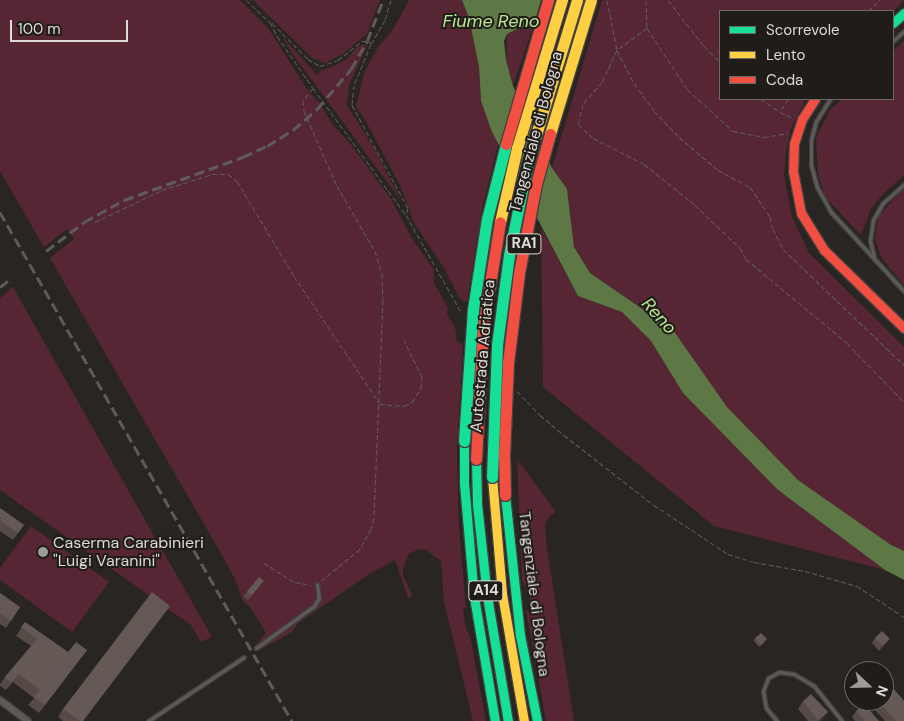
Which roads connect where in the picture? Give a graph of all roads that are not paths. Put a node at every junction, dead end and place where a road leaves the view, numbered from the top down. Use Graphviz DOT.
graph roads {
  1 [pos="548,0"];
  2 [pos="562,0"];
  3 [pos="577,0"];
  4 [pos="591,0"];
  5 [pos="904,13"];
  6 [pos="894,22"];
  7 [pos="904,31"];
  8 [pos="894,40"];
  9 [pos="814,100"];
  10 [pos="829,100"];
  11 [pos="904,184"];
  12 [pos="874,258"];
  13 [pos="904,291"];
  14 [pos="904,328"];
  15 [pos="317,584"];
  16 [pos="256,648"];
  17 [pos="244,657"];
  18 [pos="0,700"];
  19 [pos="28,721"];
  20 [pos="148,721"];
  21 [pos="495,721"];
  22 [pos="508,721"];
  23 [pos="524,721"];
  24 [pos="537,721"];
  25 [pos="777,721"];
  26 [pos="842,721"];
  1 -- 21 [label="main road, Tangenziale di Bologna / RA1, bridge"];
  2 -- 22 [label="main road, Autostrada Adriatica / A14, bridge"];
  3 -- 23 [label="main road, Autostrada Adriatica / A14, bridge"];
  4 -- 24 [label="main road, Tangenziale di Bologna / RA1, bridge"];
  5 -- 6 [label="main road"];
  7 -- 8 [label="lane"];
  9 -- 14 [label="main road"];
  10 -- 12 [label="lane"];
  11 -- 12 [label="lane"];
  12 -- 13 [label="lane"];
  15 -- 16 [label="lane"];
  17 -- 20 [label="lane"];
  18 -- 19 [label="street"];
  25 -- 26 [label="lane"];
}
